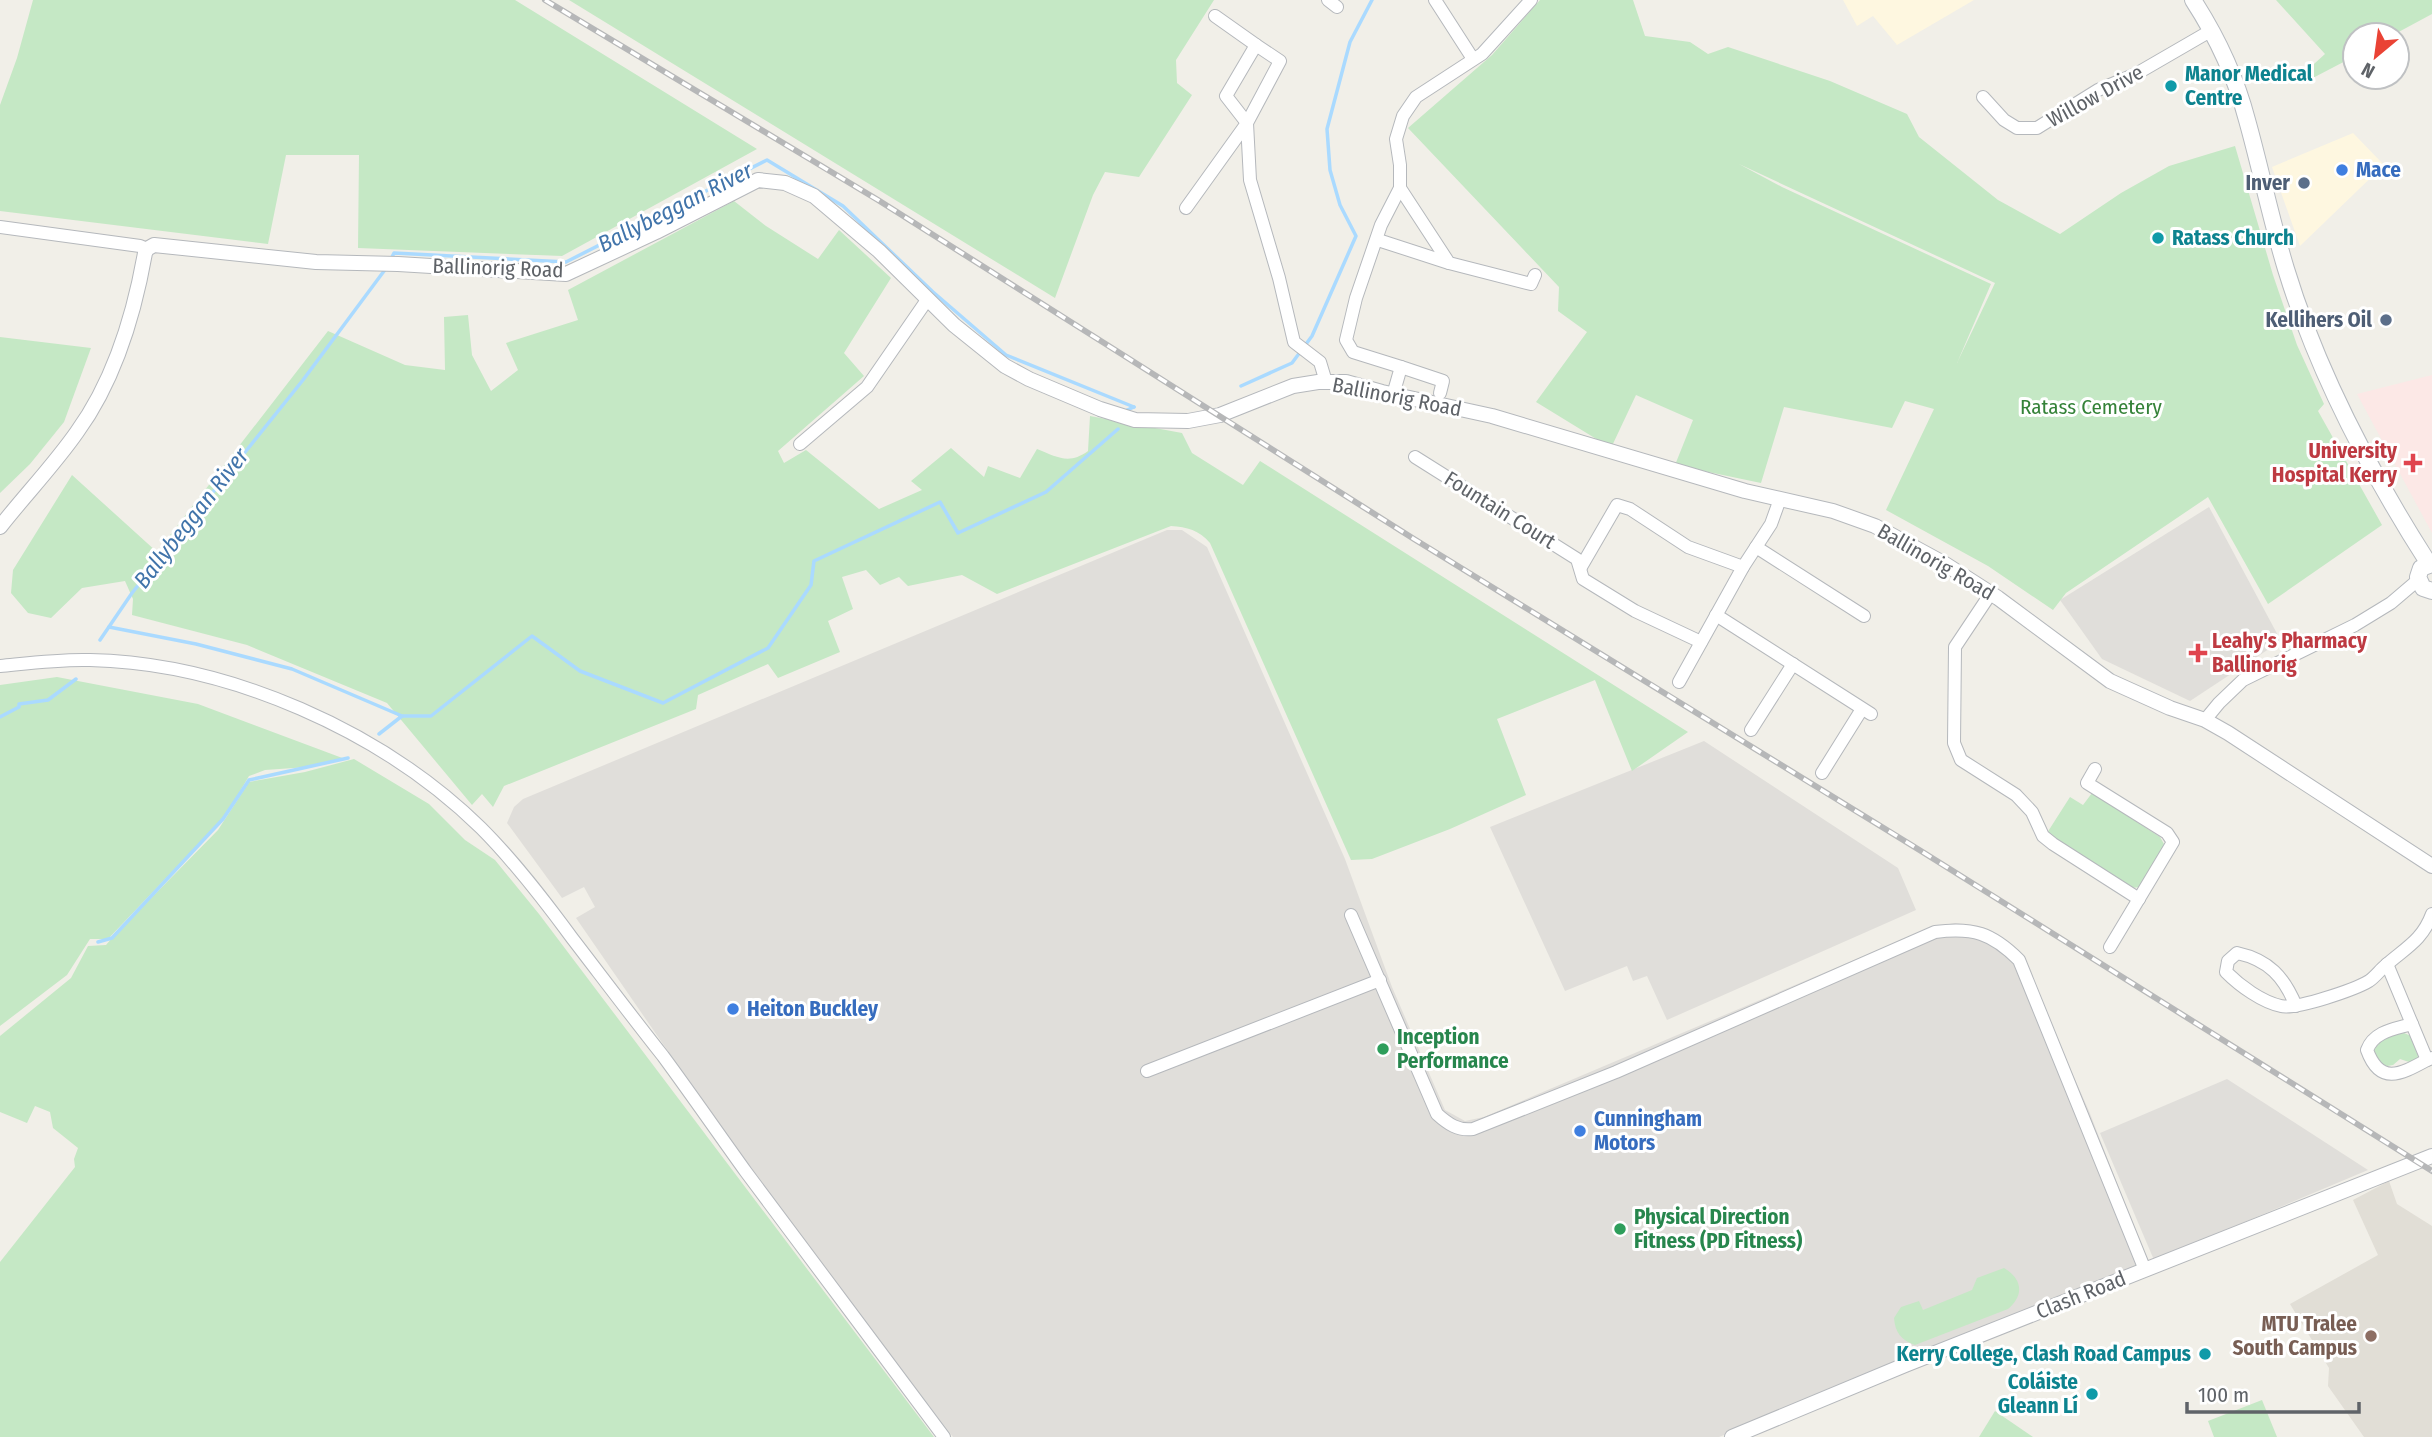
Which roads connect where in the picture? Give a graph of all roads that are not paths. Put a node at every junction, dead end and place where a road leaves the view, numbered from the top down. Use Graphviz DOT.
graph roads {
  1 [pos="1434,0"];
  2 [pos="1531,0"];
  3 [pos="2193,0"];
  4 [pos="1215,16"];
  5 [pos="2212,30"];
  6 [pos="1256,45"];
  7 [pos="1473,60"];
  8 [pos="1983,97"];
  9 [pos="1247,123"];
  10 [pos="1400,188"];
  11 [pos="1186,208"];
  12 [pos="0,227"];
  13 [pos="1378,240"];
  14 [pos="148,249"];
  15 [pos="1449,262"];
  16 [pos="1535,275"];
  17 [pos="927,300"];
  18 [pos="1401,367"];
  19 [pos="1326,382"];
  20 [pos="1440,393"];
  21 [pos="1394,395"];
  22 [pos="800,444"];
  23 [pos="1415,457"];
  24 [pos="1780,499"];
  25 [pos="0,527"];
  26 [pos="1756,547"];
  27 [pos="1581,567"];
  28 [pos="1743,567"];
  29 [pos="2426,570"];
  30 [pos="1991,593"];
  31 [pos="1716,615"];
  32 [pos="1864,616"];
  33 [pos="1701,642"];
  34 [pos="1793,664"];
  35 [pos="0,666"];
  36 [pos="1679,682"];
  37 [pos="2206,720"];
  38 [pos="1751,730"];
  39 [pos="2095,769"];
  40 [pos="1822,773"];
  41 [pos="2432,866"];
  42 [pos="2139,900"];
  43 [pos="2432,914"];
  44 [pos="1351,915"];
  45 [pos="2110,947"];
  46 [pos="2388,964"];
  47 [pos="1380,980"];
  48 [pos="2296,1006"];
  49 [pos="2412,1024"];
  50 [pos="2430,1059"];
  51 [pos="1147,1071"];
  52 [pos="2432,1156"];
  53 [pos="2145,1269"];
  54 [pos="944,1437"];
  55 [pos="1732,1437"];
  1 -- 7 [label="street"];
  2 -- 7 [label="street"];
  3 -- 5 [label="main road"];
  4 -- 6 [label="street"];
  5 -- 8 [label="street, Willow Drive"];
  5 -- 29 [label="main road"];
  6 -- 9 [label="street"];
  6 -- 9 [label="street"];
  7 -- 10 [label="street"];
  9 -- 11 [label="street"];
  9 -- 19 [label="street"];
  10 -- 13 [label="street"];
  10 -- 15 [label="street"];
  12 -- 14 [label="street, Ballinorig Road"];
  13 -- 15 [label="street"];
  13 -- 18 [label="street"];
  14 -- 17 [label="street, Ballinorig Road"];
  14 -- 25 [label="street"];
  15 -- 16 [label="street"];
  17 -- 19 [label="street, Ballinorig Road"];
  17 -- 22 [label="street"];
  18 -- 20 [label="street"];
  18 -- 21 [label="street"];
  19 -- 21 [label="street, Ballinorig Road"];
  21 -- 24 [label="street, Ballinorig Road"];
  23 -- 27 [label="street, Fountain Court"];
  24 -- 26 [label="street"];
  24 -- 30 [label="street, Ballinorig Road"];
  26 -- 28 [label="street"];
  26 -- 32 [label="street"];
  27 -- 28 [label="street"];
  27 -- 33 [label="street, Fountain Court"];
  28 -- 31 [label="street"];
  29 -- 37 [label="street"];
  30 -- 37 [label="street, Ballinorig Road"];
  30 -- 42 [label="street"];
  31 -- 33 [label="street"];
  31 -- 34 [label="street"];
  33 -- 36 [label="street"];
  34 -- 38 [label="street"];
  34 -- 40 [label="street"];
  35 -- 54 [label="street"];
  37 -- 41 [label="street, Ballinorig Road"];
  39 -- 42 [label="street"];
  42 -- 45 [label="street"];
  43 -- 46 [label="street"];
  44 -- 47 [label="street"];
  46 -- 48 [label="street"];
  46 -- 49 [label="street"];
  47 -- 51 [label="street"];
  47 -- 53 [label="street"];
  48 -- 48 [label="street"];
  49 -- 50 [label="street"];
  49 -- 50 [label="street"];
  52 -- 53 [label="street, Clash Road"];
  53 -- 55 [label="street, Clash Road"];
}
